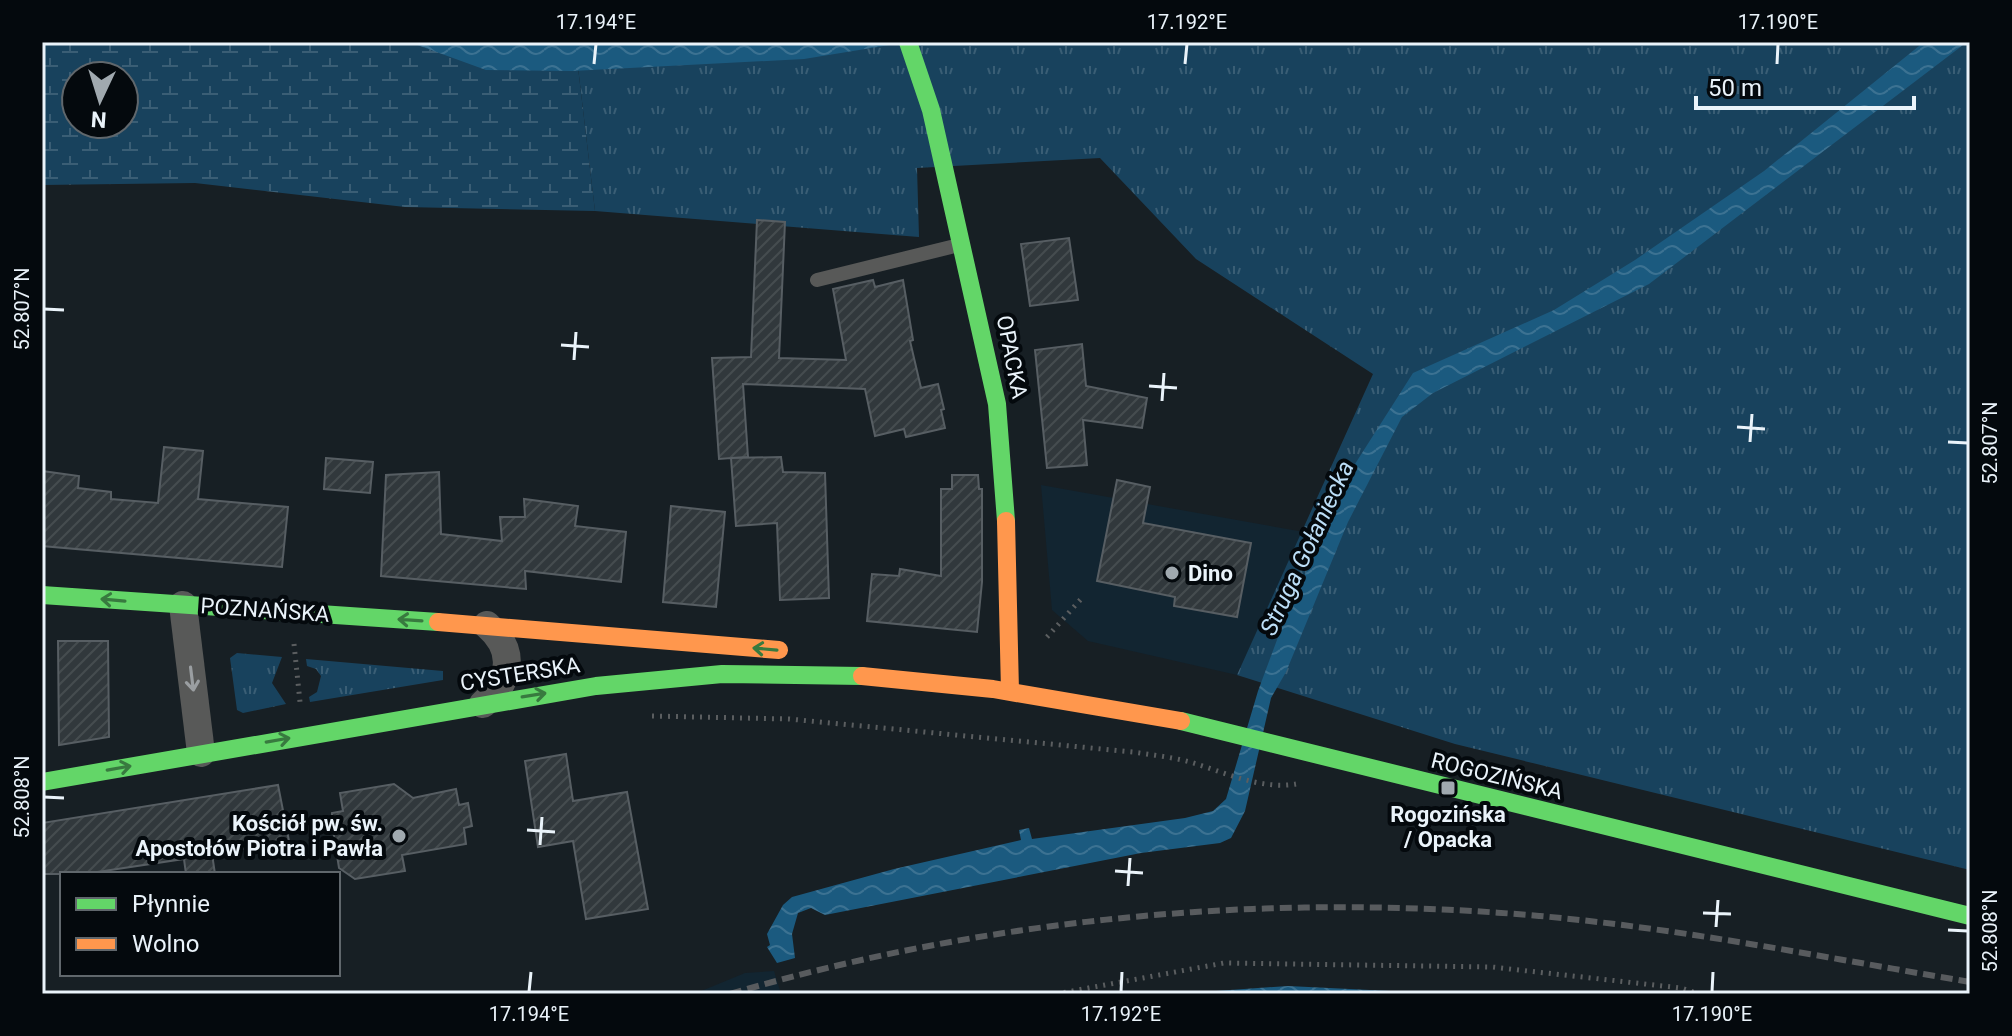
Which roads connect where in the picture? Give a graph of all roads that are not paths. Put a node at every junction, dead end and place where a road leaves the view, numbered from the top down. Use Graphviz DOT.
graph roads {
  1 [pos="908,42"];
  2 [pos="964,244"];
  3 [pos="817,280"];
  4 [pos="42,595"];
  5 [pos="183,605"];
  6 [pos="487,625"];
  7 [pos="837,676"];
  8 [pos="1010,691"];
  9 [pos="483,704"];
  10 [pos="201,753"];
  11 [pos="42,782"];
  12 [pos="1970,916"];
  1 -- 2 [label="street, OPACKA"];
  2 -- 3 [label="lane"];
  2 -- 8 [label="street, OPACKA"];
  5 -- 4 [label="street, POZNAŃSKA, one-way"];
  6 -- 5 [label="street, POZNAŃSKA, one-way"];
  5 -- 10 [label="street, one-way"];
  7 -- 6 [label="street, POZNAŃSKA, one-way"];
  6 -- 9 [label="street"];
  7 -- 8 [label="street, CYSTERSKA"];
  9 -- 7 [label="street, CYSTERSKA, one-way"];
  8 -- 12 [label="street, ROGOZIŃSKA"];
  10 -- 9 [label="street, CYSTERSKA, one-way"];
  11 -- 10 [label="street, CYSTERSKA, one-way"];
}
